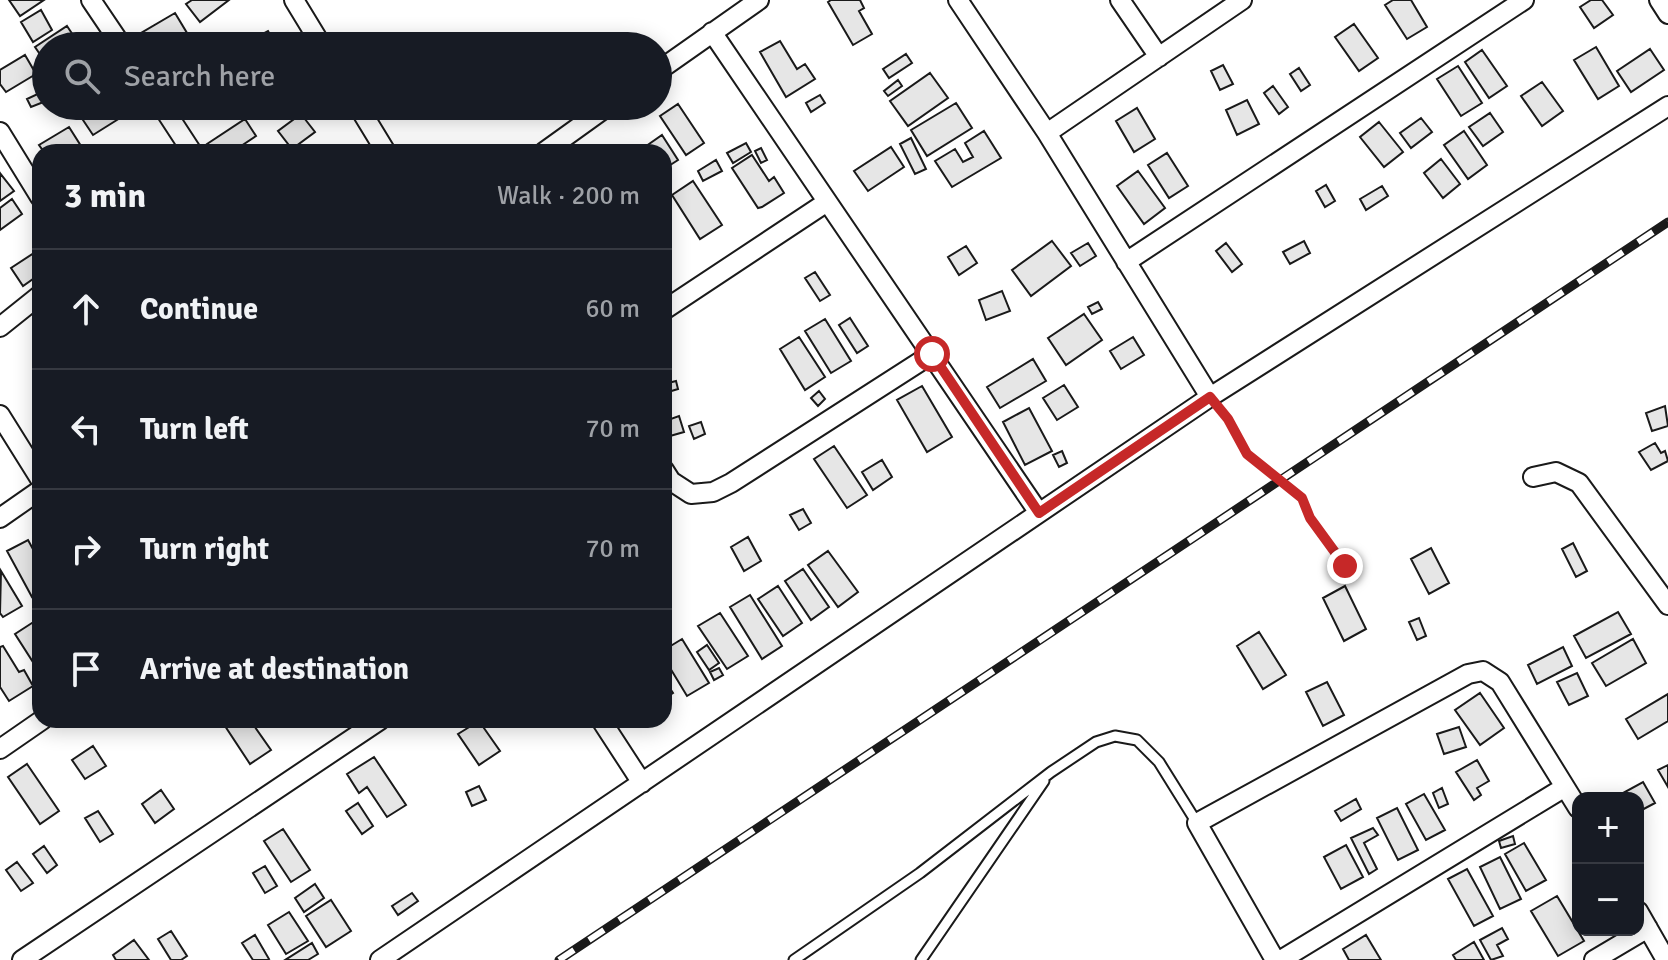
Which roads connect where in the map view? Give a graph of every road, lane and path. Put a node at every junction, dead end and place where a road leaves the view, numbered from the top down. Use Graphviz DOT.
graph roads {
  1 [pos="91,0"];
  2 [pos="294,0"];
  3 [pos="759,0"];
  4 [pos="958,0"];
  5 [pos="1120,0"];
  6 [pos="1242,0"];
  7 [pos="1524,0"];
  8 [pos="1659,0"];
  9 [pos="1668,14"];
  10 [pos="113,32"];
  11 [pos="313,32"];
  12 [pos="712,32"];
  13 [pos="1159,57"];
  14 [pos="672,61"];
  15 [pos="1668,106"];
  16 [pos="171,120"];
  17 [pos="367,120"];
  18 [pos="589,120"];
  19 [pos="0,132"];
  20 [pos="1047,133"];
  21 [pos="187,144"];
  22 [pos="381,144"];
  23 [pos="555,144"];
  24 [pos="32,184"];
  25 [pos="827,202"];
  26 [pos="1126,262"];
  27 [pos="32,301"];
  28 [pos="672,305"];
  29 [pos="0,327"];
  30 [pos="932,354"];
  31 [pos="1210,397"];
  32 [pos="0,415"];
  33 [pos="32,466"];
  34 [pos="1533,477"];
  35 [pos="672,482"];
  36 [pos="32,496"];
  37 [pos="1039,513"];
  38 [pos="0,518"];
  39 [pos="1345,566"];
  40 [pos="1668,605"];
  41 [pos="32,727"];
  42 [pos="368,728"];
  43 [pos="606,728"];
  44 [pos="0,749"];
  45 [pos="1051,772"];
  46 [pos="642,783"];
  47 [pos="1565,787"];
  48 [pos="1572,798"];
  49 [pos="1197,823"];
  50 [pos="1644,921"];
  51 [pos="1648,928"];
  52 [pos="22,960"];
  53 [pos="380,960"];
  54 [pos="794,960"];
  55 [pos="921,960"];
  56 [pos="1278,960"];
  57 [pos="1594,960"];
  58 [pos="1666,960"];
  1 -- 10 [label="street"];
  2 -- 11 [label="street"];
  3 -- 12 [label="street"];
  4 -- 20 [label="street"];
  5 -- 13 [label="street"];
  6 -- 13 [label="street"];
  7 -- 26 [label="street"];
  8 -- 9 [label="street"];
  12 -- 14 [label="street"];
  12 -- 25 [label="street"];
  13 -- 20 [label="street"];
  15 -- 31 [label="street"];
  16 -- 21 [label="street"];
  17 -- 22 [label="street"];
  18 -- 23 [label="street"];
  19 -- 24 [label="street"];
  20 -- 26 [label="street"];
  25 -- 28 [label="street"];
  25 -- 30 [label="street"];
  26 -- 31 [label="street"];
  27 -- 29 [label="street"];
  30 -- 35 [label="street"];
  30 -- 37 [label="street"];
  31 -- 37 [label="street"];
  31 -- 39 [label="path"];
  32 -- 33 [label="street"];
  34 -- 40 [label="street"];
  36 -- 38 [label="street"];
  37 -- 46 [label="street"];
  41 -- 44 [label="street"];
  42 -- 52 [label="street"];
  43 -- 46 [label="street"];
  45 -- 49 [label="lane"];
  45 -- 54 [label="lane"];
  45 -- 55 [label="lane"];
  46 -- 53 [label="street"];
  47 -- 48 [label="street"];
  47 -- 49 [label="street"];
  47 -- 56 [label="street"];
  49 -- 56 [label="street"];
  50 -- 51 [label="street"];
  51 -- 57 [label="street"];
  51 -- 58 [label="street"];
}
